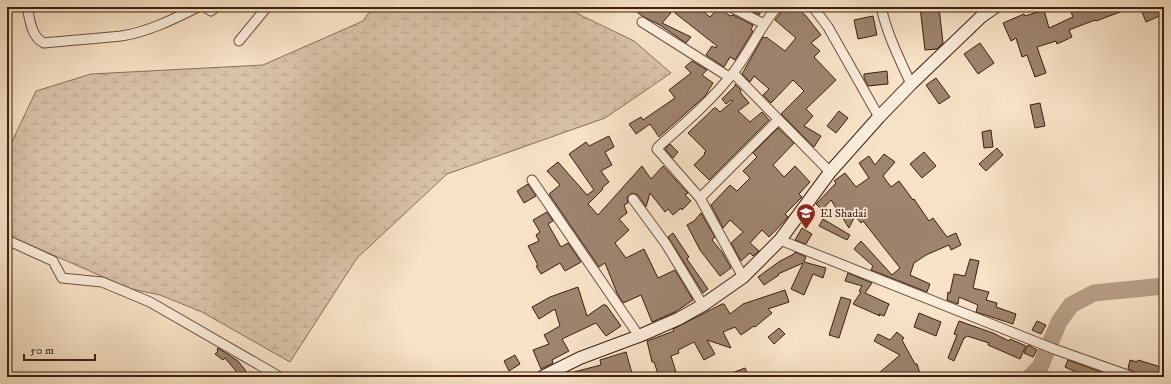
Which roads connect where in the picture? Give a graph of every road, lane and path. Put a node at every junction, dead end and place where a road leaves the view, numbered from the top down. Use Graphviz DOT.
graph roads {
  1 [pos="27,7"];
  2 [pos="198,7"];
  3 [pos="205,7"];
  4 [pos="216,7"];
  5 [pos="267,7"];
  6 [pos="731,7"];
  7 [pos="777,7"];
  8 [pos="813,7"];
  9 [pos="881,7"];
  10 [pos="992,8"];
  11 [pos="642,22"];
  12 [pos="764,24"];
  13 [pos="239,41"];
  14 [pos="731,75"];
  15 [pos="911,84"];
  16 [pos="879,117"];
  17 [pos="778,120"];
  18 [pos="830,172"];
  19 [pos="532,180"];
  20 [pos="700,198"];
  21 [pos="633,199"];
  22 [pos="7,240"];
  23 [pos="780,240"];
  24 [pos="743,277"];
  25 [pos="702,305"];
  26 [pos="639,336"];
  27 [pos="1119,375"];
  28 [pos="280,377"];
  29 [pos="542,377"];
  30 [pos="1133,377"];
  1 -- 2 [label="street"];
  3 -- 4 [label="street"];
  5 -- 13 [label="street"];
  6 -- 12 [label="street"];
  7 -- 12 [label="street"];
  8 -- 16 [label="street"];
  9 -- 15 [label="street"];
  10 -- 15 [label="street"];
  11 -- 14 [label="street"];
  12 -- 14 [label="street"];
  14 -- 17 [label="street"];
  14 -- 20 [label="street"];
  15 -- 16 [label="street"];
  16 -- 18 [label="street"];
  17 -- 18 [label="street"];
  17 -- 20 [label="street"];
  18 -- 23 [label="street"];
  19 -- 26 [label="street"];
  20 -- 24 [label="street"];
  21 -- 25 [label="street"];
  22 -- 28 [label="street"];
  23 -- 24 [label="street"];
  23 -- 27 [label="street"];
  24 -- 25 [label="street"];
  25 -- 26 [label="street"];
  26 -- 29 [label="street"];
  27 -- 30 [label="street"];
}
